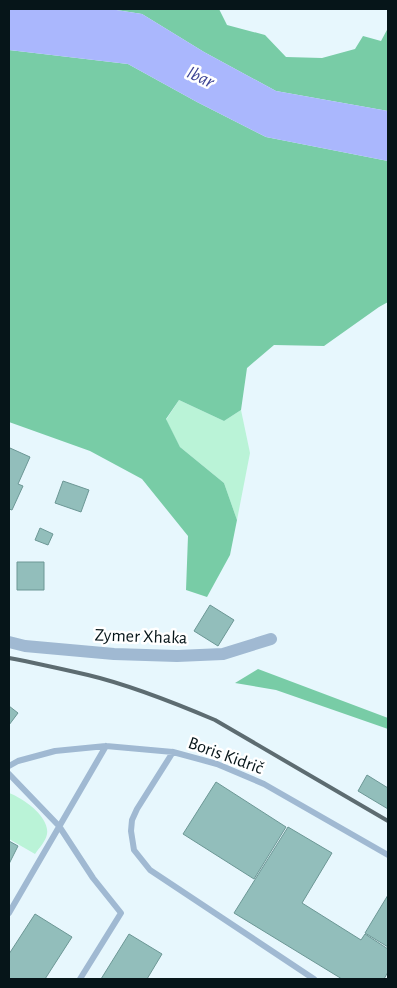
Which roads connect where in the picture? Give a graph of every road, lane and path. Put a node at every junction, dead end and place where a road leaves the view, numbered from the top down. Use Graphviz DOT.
graph roads {
  1 [pos="272,639"];
  2 [pos="9,642"];
  3 [pos="106,746"];
  4 [pos="173,752"];
  5 [pos="9,766"];
  6 [pos="9,774"];
  7 [pos="59,826"];
  8 [pos="388,855"];
  9 [pos="9,913"];
  10 [pos="80,979"];
  11 [pos="314,979"];
  1 -- 2 [label="street, Zymer Xhaka"];
  3 -- 4 [label="lane, Boris Kidrič"];
  3 -- 5 [label="lane, Boris Kidrič"];
  3 -- 7 [label="lane"];
  4 -- 8 [label="lane, Boris Kidrič"];
  4 -- 11 [label="lane"];
  6 -- 7 [label="lane"];
  7 -- 9 [label="lane"];
  7 -- 10 [label="lane"];
}
